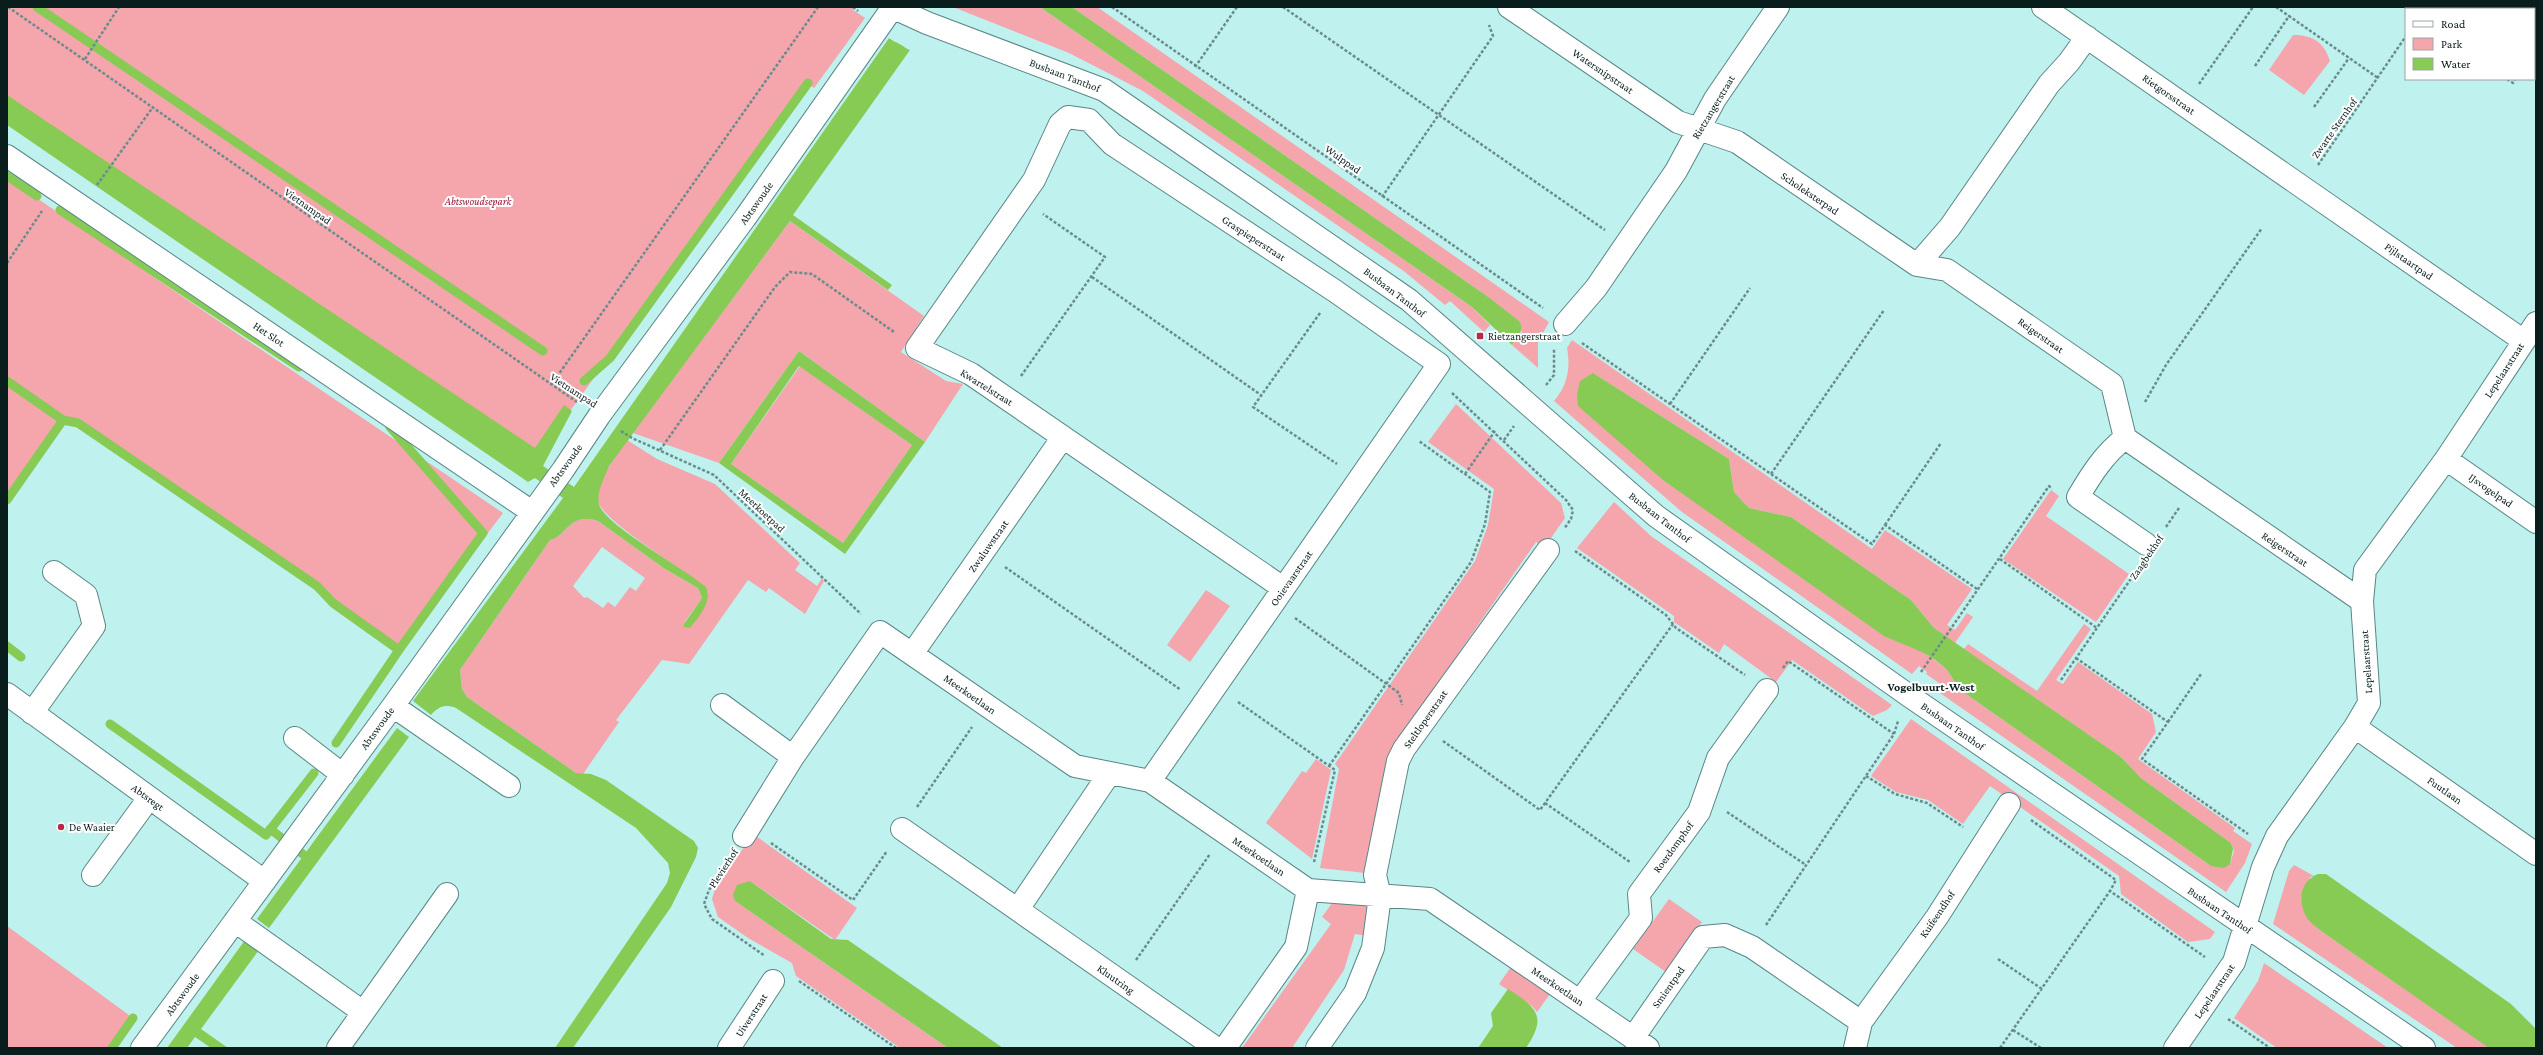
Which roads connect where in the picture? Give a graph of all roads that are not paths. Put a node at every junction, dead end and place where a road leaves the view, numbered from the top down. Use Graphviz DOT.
graph roads {
  1 [pos="1778,7"];
  2 [pos="2043,7"];
  3 [pos="896,9"];
  4 [pos="1501,13"];
  5 [pos="2087,36"];
  6 [pos="1699,129"];
  7 [pos="7,156"];
  8 [pos="2298,184"];
  9 [pos="1918,265"];
  10 [pos="1565,324"];
  11 [pos="2530,332"];
  12 [pos="916,348"];
  13 [pos="1436,370"];
  14 [pos="2123,430"];
  15 [pos="1063,437"];
  16 [pos="2446,459"];
  17 [pos="532,512"];
  18 [pos="2536,522"];
  19 [pos="1552,544"];
  20 [pos="2146,544"];
  21 [pos="54,572"];
  22 [pos="1278,596"];
  23 [pos="2362,601"];
  24 [pos="880,632"];
  25 [pos="912,654"];
  26 [pos="1767,690"];
  27 [pos="7,694"];
  28 [pos="722,705"];
  29 [pos="393,706"];
  30 [pos="32,713"];
  31 [pos="2355,727"];
  32 [pos="295,738"];
  33 [pos="794,757"];
  34 [pos="1109,774"];
  35 [pos="343,775"];
  36 [pos="1150,780"];
  37 [pos="509,786"];
  38 [pos="149,798"];
  39 [pos="2009,804"];
  40 [pos="902,829"];
  41 [pos="744,836"];
  42 [pos="2536,854"];
  43 [pos="93,875"];
  44 [pos="264,882"];
  45 [pos="1308,890"];
  46 [pos="447,894"];
  47 [pos="1380,896"];
  48 [pos="1018,909"];
  49 [pos="235,921"];
  50 [pos="2246,928"];
  51 [pos="775,973"];
  52 [pos="1580,1001"];
  53 [pos="363,1012"];
  54 [pos="1861,1022"];
  55 [pos="1641,1043"];
  56 [pos="142,1048"];
  57 [pos="338,1048"];
  58 [pos="729,1048"];
  59 [pos="1216,1048"];
  60 [pos="1225,1048"];
  61 [pos="1317,1048"];
  62 [pos="1855,1048"];
  63 [pos="2175,1048"];
  64 [pos="2424,1048"];
  1 -- 6 [label="street, Rietzangerstraat"];
  2 -- 5 [label="street, Rietgorsstraat"];
  3 -- 17 [label="street, Abtswoude"];
  3 -- 50 [label="street, Busbaan Tanthof"];
  4 -- 6 [label="street, Watersnipstraat"];
  5 -- 8 [label="street, Rietgorsstraat"];
  5 -- 9 [label="street"];
  6 -- 9 [label="street, Scholeksterpad"];
  6 -- 10 [label="street, Rietzangerstraat"];
  7 -- 17 [label="street, Het Slot"];
  8 -- 11 [label="street, Pijlstaartpad"];
  9 -- 14 [label="street, Reigerstraat"];
  11 -- 16 [label="street, Lepelaarstraat"];
  12 -- 13 [label="street, Graspieperstraat"];
  12 -- 15 [label="street, Kwartelstraat"];
  13 -- 22 [label="street, Ooievaarstraat"];
  14 -- 20 [label="street, Zaagbekhof"];
  14 -- 23 [label="street, Reigerstraat"];
  15 -- 22 [label="street, Kwartelstraat"];
  15 -- 25 [label="street, Zwaluwstraat"];
  16 -- 18 [label="street, IJsvogelpad"];
  16 -- 23 [label="street, Lepelaarstraat"];
  17 -- 29 [label="street, Abtswoude"];
  19 -- 47 [label="street, Steltloperstraat"];
  21 -- 30 [label="street"];
  22 -- 36 [label="street, Ooievaarstraat"];
  23 -- 31 [label="street, Lepelaarstraat"];
  24 -- 25 [label="street, Meerkoetlaan"];
  24 -- 33 [label="street, Plevierhof"];
  25 -- 34 [label="street, Meerkoetlaan"];
  26 -- 52 [label="street, Roerdomphof"];
  27 -- 30 [label="street, Abtsregt"];
  28 -- 33 [label="street"];
  29 -- 35 [label="street, Abtswoude"];
  29 -- 37 [label="street"];
  30 -- 38 [label="street, Abtsregt"];
  31 -- 42 [label="street, Fuutlaan"];
  31 -- 50 [label="street, Lepelaarstraat"];
  32 -- 35 [label="street"];
  33 -- 41 [label="street, Plevierhof"];
  34 -- 36 [label="street, Meerkoetlaan"];
  34 -- 48 [label="street"];
  35 -- 44 [label="street, Abtswoude"];
  36 -- 45 [label="street, Meerkoetlaan"];
  38 -- 43 [label="street"];
  38 -- 44 [label="street, Abtsregt"];
  39 -- 54 [label="street, Kuifeendhof"];
  40 -- 48 [label="street, Kluutring"];
  44 -- 49 [label="street, Abtswoude"];
  45 -- 47 [label="street, Meerkoetlaan"];
  45 -- 60 [label="street"];
  46 -- 53 [label="street"];
  47 -- 52 [label="street, Meerkoetlaan"];
  47 -- 61 [label="street, Steltloperstraat"];
  48 -- 59 [label="street, Kluutring"];
  49 -- 53 [label="street"];
  49 -- 56 [label="street, Abtswoude"];
  50 -- 63 [label="street, Lepelaarstraat"];
  50 -- 64 [label="street, Busbaan Tanthof"];
  51 -- 58 [label="street, Uiverstraat"];
  52 -- 55 [label="street, Meerkoetlaan"];
  53 -- 57 [label="street"];
  54 -- 55 [label="street, Smientpad"];
  54 -- 62 [label="street, Kuifeendhof"];
}
